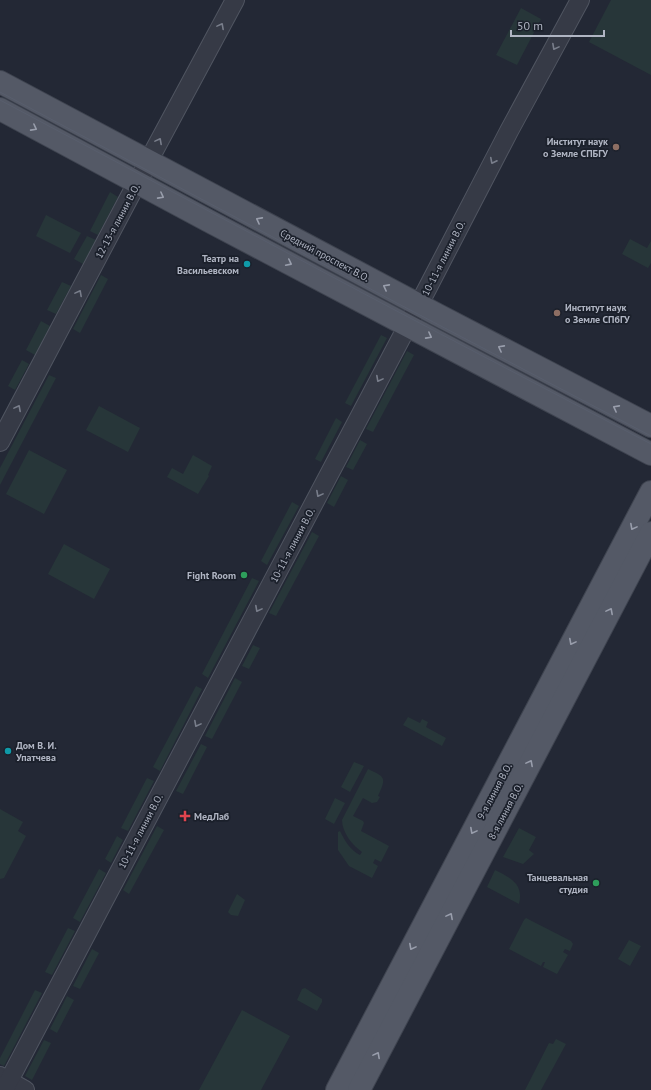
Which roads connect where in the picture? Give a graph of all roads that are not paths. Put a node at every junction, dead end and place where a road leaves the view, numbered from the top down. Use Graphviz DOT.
graph roads {
  1 [pos="235,0"];
  2 [pos="580,0"];
  3 [pos="0,82"];
  4 [pos="0,109"];
  5 [pos="149,160"];
  6 [pos="137,183"];
  7 [pos="419,304"];
  8 [pos="408,325"];
  9 [pos="651,426"];
  10 [pos="0,442"];
  11 [pos="651,454"];
  12 [pos="651,492"];
  13 [pos="651,533"];
  14 [pos="4,1082"];
  15 [pos="25,1090"];
  16 [pos="337,1090"];
  17 [pos="359,1090"];
  5 -- 1 [label="street, 12-13-я линии В.О., one-way"];
  2 -- 7 [label="street, 10-11-я линии В.О., one-way"];
  3 -- 5 [label="main road, Средний проспект В.О."];
  4 -- 6 [label="main road, one-way"];
  5 -- 6 [label="street, 12-13-я линии В.О."];
  7 -- 5 [label="main road, Средний проспект В.О., one-way"];
  6 -- 8 [label="main road, one-way"];
  10 -- 6 [label="street, 12-13-я линии В.О., one-way"];
  7 -- 8 [label="street, 10-11-я линии В.О."];
  9 -- 7 [label="main road, Средний проспект В.О., one-way"];
  8 -- 11 [label="main road, one-way"];
  8 -- 14 [label="street, 10-11-я линии В.О., one-way"];
  12 -- 16 [label="main road, 9-я линия В.О., one-way"];
  17 -- 13 [label="main road, 8-я линия В.О., one-way"];
  14 -- 15 [label="street"];
}
